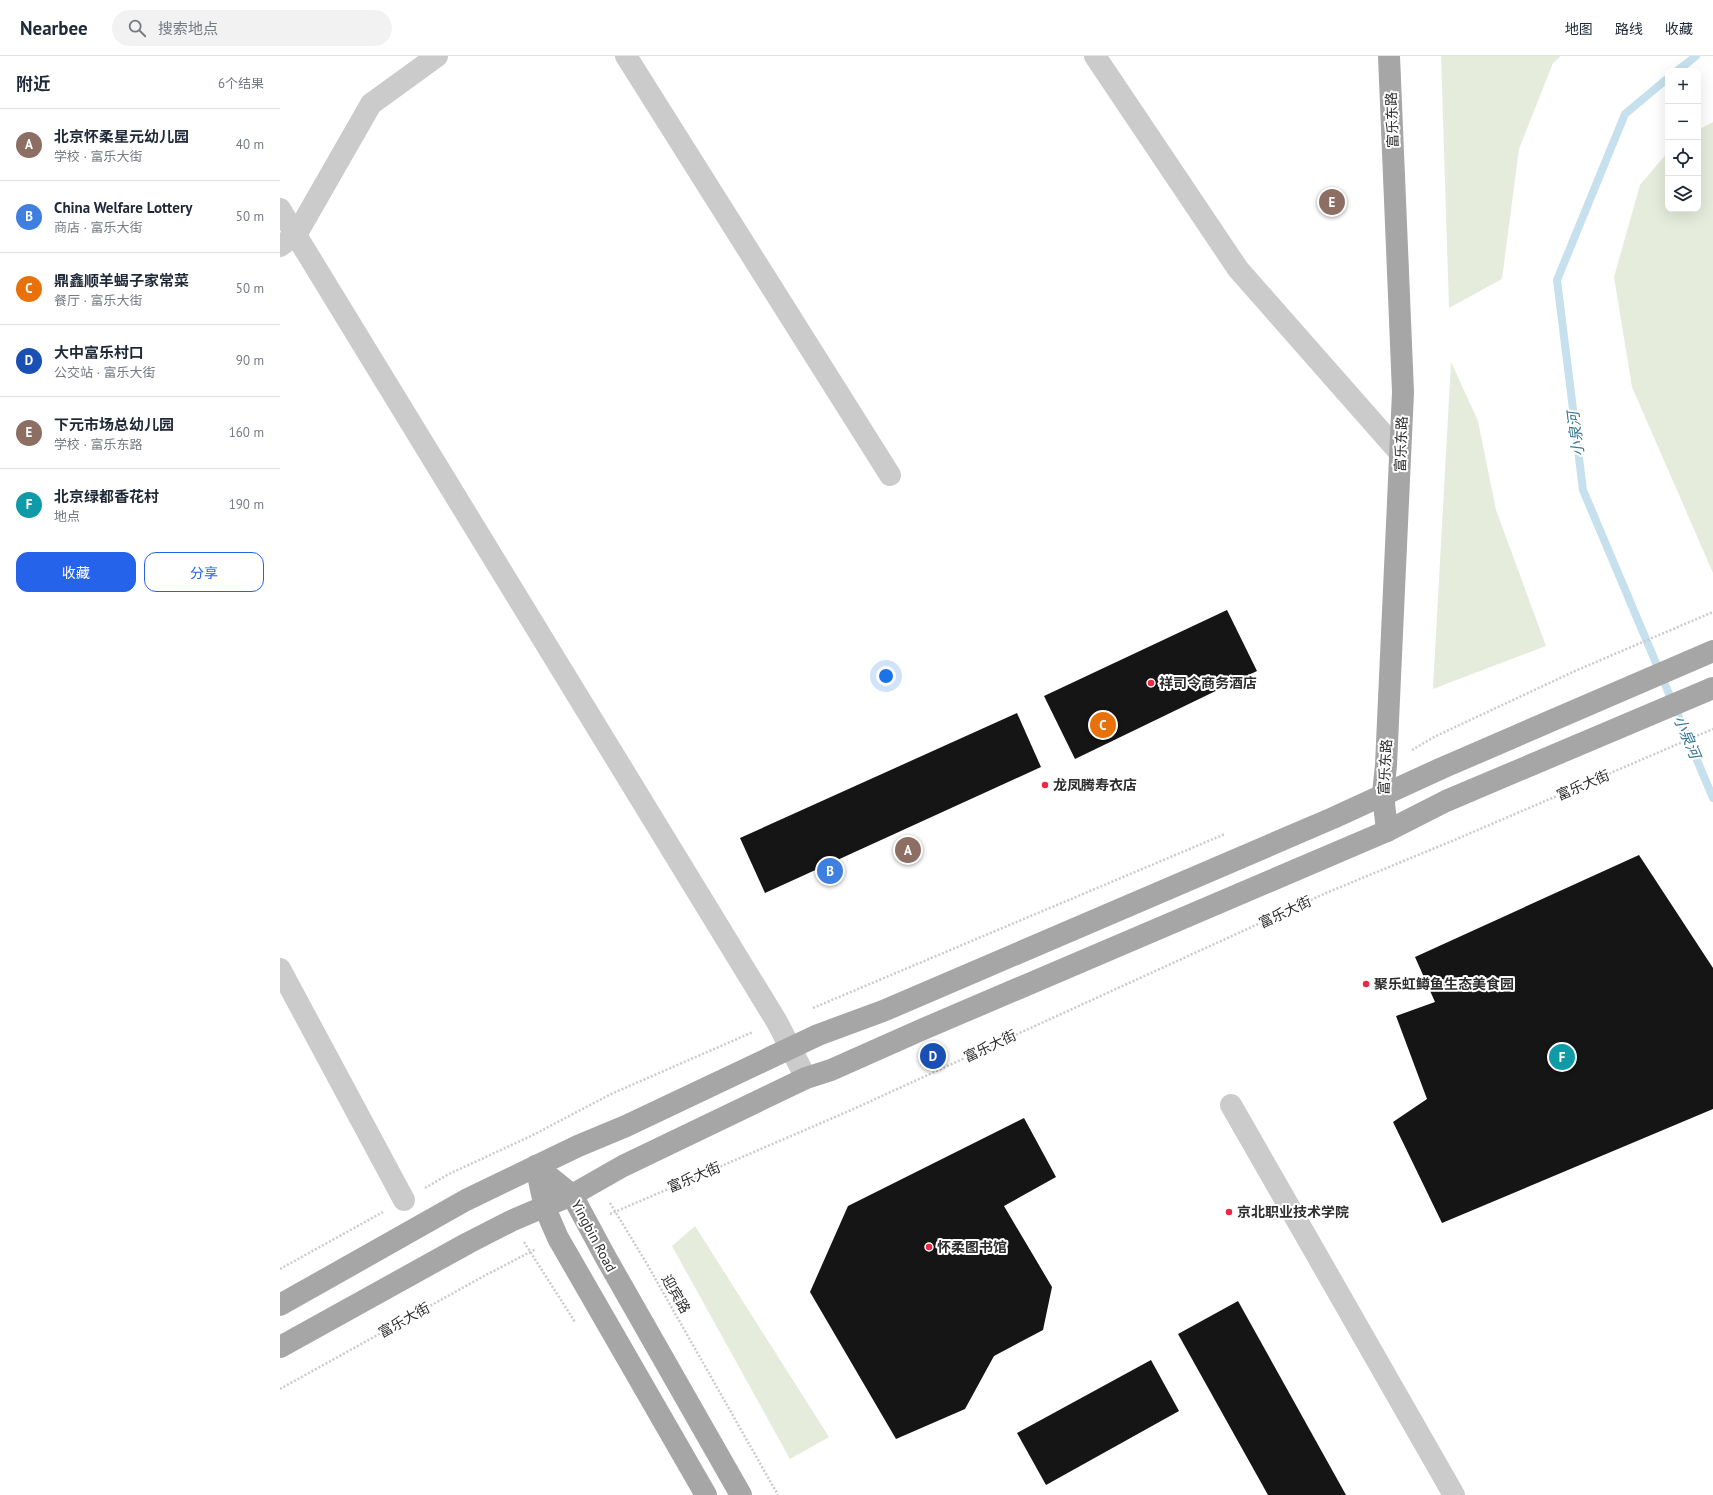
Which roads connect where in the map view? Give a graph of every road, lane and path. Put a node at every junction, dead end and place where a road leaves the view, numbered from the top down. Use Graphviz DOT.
graph roads {
  1 [pos="437,56"];
  2 [pos="626,56"];
  3 [pos="1095,56"];
  4 [pos="1389,56"];
  5 [pos="280,209"];
  6 [pos="288,241"];
  7 [pos="1400,453"];
  8 [pos="890,475"];
  9 [pos="1713,612"];
  10 [pos="1713,651"];
  11 [pos="1575,671"];
  12 [pos="1713,688"];
  13 [pos="1713,729"];
  14 [pos="1383,794"];
  15 [pos="1387,831"];
  16 [pos="280,969"];
  17 [pos="792,1048"];
  18 [pos="806,1078"];
  19 [pos="1231,1105"];
  20 [pos="531,1136"];
  21 [pos="539,1137"];
  22 [pos="536,1166"];
  23 [pos="597,1181"];
  24 [pos="572,1195"];
  25 [pos="404,1200"];
  26 [pos="545,1208"];
  27 [pos="615,1211"];
  28 [pos="589,1225"];
  29 [pos="558,1238"];
  30 [pos="280,1305"];
  31 [pos="280,1347"];
  32 [pos="280,1389"];
  33 [pos="706,1495"];
  34 [pos="741,1495"];
  35 [pos="778,1495"];
  36 [pos="1454,1495"];
  1 -- 6 [label="street"];
  2 -- 8 [label="street"];
  3 -- 7 [label="street"];
  4 -- 7 [label="main road, 富乐东路"];
  5 -- 6 [label="street"];
  6 -- 17 [label="street"];
  7 -- 14 [label="main road, 富乐东路"];
  9 -- 11 [label="path"];
  10 -- 14 [label="main road"];
  12 -- 15 [label="main road"];
  13 -- 27 [label="path, 富乐大街"];
  14 -- 15 [label="main road, 富乐东路"];
  14 -- 17 [label="main road"];
  15 -- 18 [label="main road"];
  16 -- 25 [label="street"];
  17 -- 18 [label="street"];
  17 -- 22 [label="main road"];
  18 -- 23 [label="main road"];
  19 -- 36 [label="street"];
  20 -- 21 [label="path"];
  22 -- 24 [label="main road, Yingbin Road"];
  22 -- 26 [label="main road"];
  22 -- 30 [label="main road"];
  23 -- 24 [label="main road"];
  23 -- 27 [label="path, 迎宾路"];
  24 -- 26 [label="main road"];
  24 -- 28 [label="main road, Yingbin Road"];
  26 -- 29 [label="main road"];
  26 -- 31 [label="main road"];
  27 -- 28 [label="path, 富乐大街"];
  27 -- 35 [label="path, 迎宾路"];
  28 -- 34 [label="main road, Yingbin Road"];
  29 -- 32 [label="path, 富乐大街"];
  29 -- 33 [label="main road"];
}
